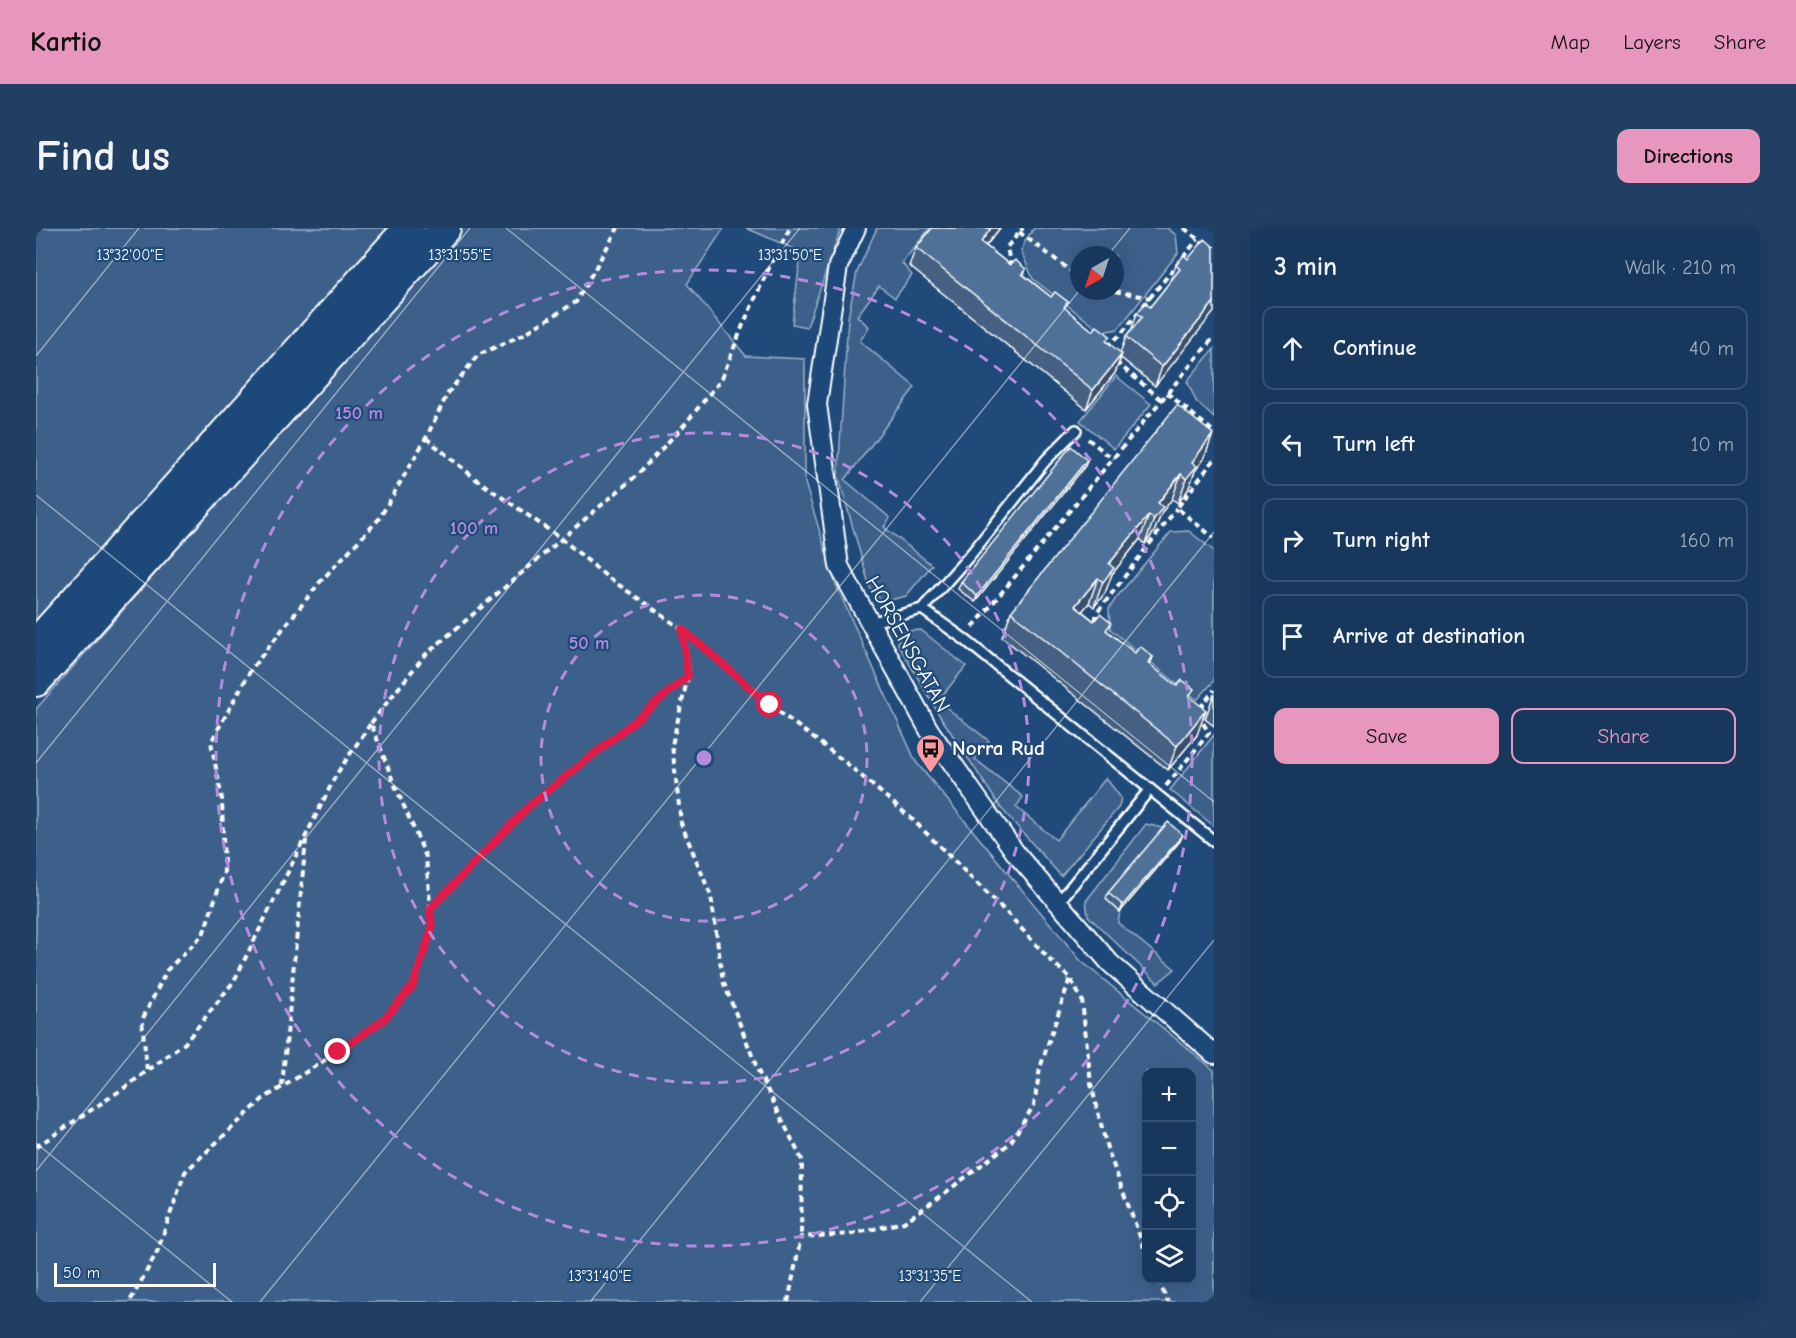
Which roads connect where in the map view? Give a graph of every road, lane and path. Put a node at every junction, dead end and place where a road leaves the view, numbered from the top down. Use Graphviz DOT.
graph roads {
  1 [pos="409,228"];
  2 [pos="445,228"];
  3 [pos="618,228"];
  4 [pos="790,228"];
  5 [pos="856,228"];
  6 [pos="1023,228"];
  7 [pos="1184,228"];
  8 [pos="1019,232"];
  9 [pos="1198,239"];
  10 [pos="1214,252"];
  11 [pos="1070,270"];
  12 [pos="1017,271"];
  13 [pos="1124,293"];
  14 [pos="1150,298"];
  15 [pos="1214,337"];
  16 [pos="1100,340"];
  17 [pos="1110,344"];
  18 [pos="1112,352"];
  19 [pos="1115,361"];
  20 [pos="1167,393"];
  21 [pos="1162,400"];
  22 [pos="1076,430"];
  23 [pos="1214,432"];
  24 [pos="426,438"];
  25 [pos="1113,459"];
  26 [pos="1214,460"];
  27 [pos="1177,508"];
  28 [pos="1214,538"];
  29 [pos="562,539"];
  30 [pos="922,609"];
  31 [pos="869,623"];
  32 [pos="682,629"];
  33 [pos="1096,630"];
  34 [pos="964,639"];
  35 [pos="36,644"];
  36 [pos="688,676"];
  37 [pos="36,681"];
  38 [pos="1214,690"];
  39 [pos="371,723"];
  40 [pos="1150,789"];
  41 [pos="1158,796"];
  42 [pos="306,837"];
  43 [pos="1214,841"];
  44 [pos="1058,903"];
  45 [pos="430,909"];
  46 [pos="1070,978"];
  47 [pos="1214,1054"];
  48 [pos="148,1071"];
  49 [pos="282,1087"];
  50 [pos="36,1147"];
  51 [pos="801,1237"];
  52 [pos="1142,1242"];
  53 [pos="1160,1284"];
  54 [pos="127,1302"];
  55 [pos="788,1302"];
  56 [pos="1168,1302"];
  1 -- 35 [label="main road"];
  2 -- 37 [label="main road"];
  3 -- 24 [label="path"];
  4 -- 29 [label="path"];
  5 -- 31 [label="street, HORSENSGATAN"];
  6 -- 8 [label="path"];
  7 -- 9 [label="path"];
  8 -- 11 [label="path"];
  8 -- 12 [label="path"];
  9 -- 10 [label="path"];
  9 -- 14 [label="path"];
  13 -- 14 [label="path"];
  14 -- 17 [label="path"];
  15 -- 20 [label="path"];
  16 -- 17 [label="path"];
  17 -- 18 [label="path"];
  19 -- 21 [label="path"];
  20 -- 21 [label="path"];
  20 -- 23 [label="path"];
  21 -- 25 [label="path"];
  22 -- 25 [label="path"];
  22 -- 30 [label="lane"];
  24 -- 29 [label="path"];
  24 -- 48 [label="path"];
  25 -- 34 [label="path"];
  26 -- 27 [label="path"];
  27 -- 28 [label="path"];
  27 -- 33 [label="path"];
  29 -- 32 [label="path"];
  29 -- 39 [label="path"];
  30 -- 31 [label="lane"];
  30 -- 34 [label="lane"];
  31 -- 44 [label="street, HORSENSGATAN"];
  32 -- 36 [label="path"];
  32 -- 46 [label="path"];
  34 -- 40 [label="lane"];
  36 -- 45 [label="path"];
  36 -- 51 [label="path"];
  38 -- 41 [label="path"];
  39 -- 42 [label="path"];
  39 -- 45 [label="path"];
  40 -- 41 [label="lane"];
  40 -- 44 [label="lane"];
  41 -- 43 [label="lane"];
  42 -- 48 [label="path"];
  42 -- 49 [label="path"];
  44 -- 47 [label="street, HORSENSGATAN"];
  45 -- 49 [label="path"];
  46 -- 51 [label="path"];
  46 -- 52 [label="path"];
  48 -- 50 [label="path"];
  49 -- 54 [label="path"];
  51 -- 55 [label="path"];
  53 -- 56 [label="path"];
}
